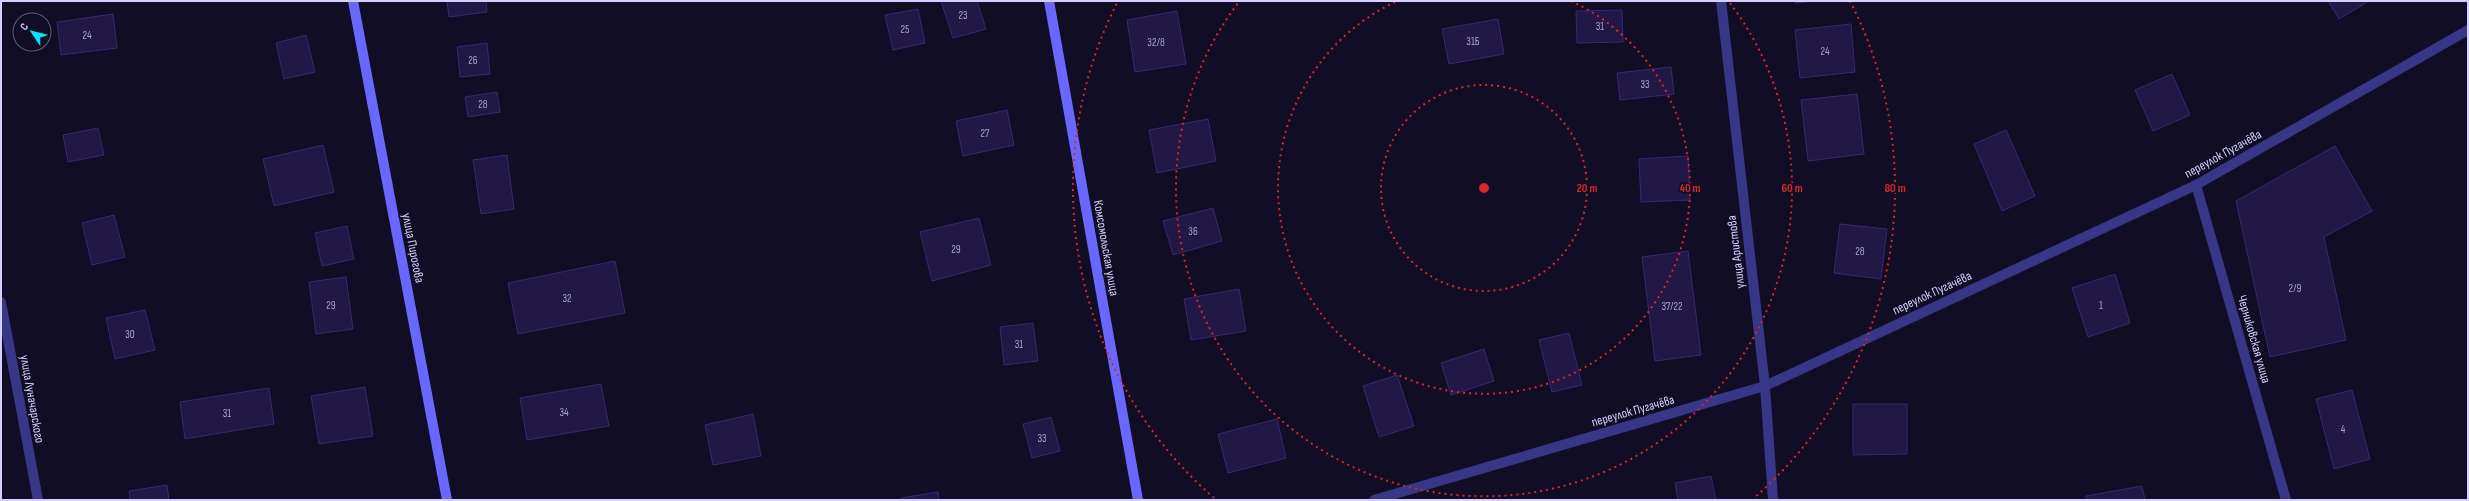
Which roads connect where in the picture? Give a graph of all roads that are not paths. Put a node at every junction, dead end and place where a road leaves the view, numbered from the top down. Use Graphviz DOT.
graph roads {
  1 [pos="353,1"];
  2 [pos="1049,1"];
  3 [pos="1721,1"];
  4 [pos="2468,30"];
  5 [pos="2196,185"];
  6 [pos="1,302"];
  7 [pos="1765,386"];
  8 [pos="38,500"];
  9 [pos="447,500"];
  10 [pos="1138,500"];
  11 [pos="1374,500"];
  12 [pos="1773,500"];
  13 [pos="2286,500"];
  1 -- 9 [label="main road, улица Пирогова"];
  2 -- 10 [label="main road, Комсомольская улица"];
  3 -- 7 [label="street, улица Аристова"];
  4 -- 5 [label="street, переулок Пугачёва"];
  5 -- 7 [label="street, переулок Пугачёва"];
  5 -- 13 [label="street, Черниковская улица"];
  6 -- 8 [label="street, улица Луначарского"];
  7 -- 11 [label="street, переулок Пугачёва"];
  7 -- 12 [label="street, улица Аристова"];
}
